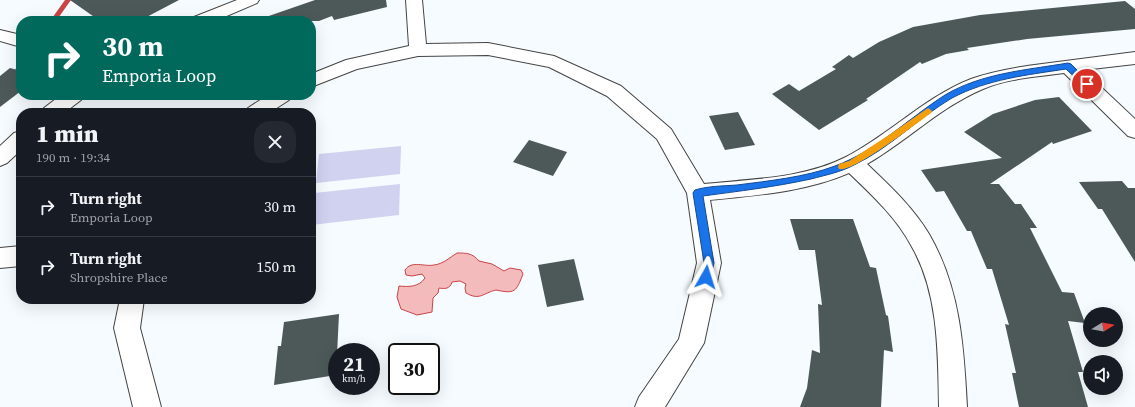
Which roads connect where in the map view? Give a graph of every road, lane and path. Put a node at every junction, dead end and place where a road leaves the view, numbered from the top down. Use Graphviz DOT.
graph roads {
  1 [pos="251,0"];
  2 [pos="414,0"];
  3 [pos="212,16"];
  4 [pos="0,35"];
  5 [pos="16,40"];
  6 [pos="418,50"];
  7 [pos="1135,58"];
  8 [pos="1068,66"];
  9 [pos="316,79"];
  10 [pos="68,100"];
  11 [pos="274,100"];
  12 [pos="57,108"];
  13 [pos="262,108"];
  14 [pos="1135,131"];
  15 [pos="16,143"];
  16 [pos="0,158"];
  17 [pos="852,163"];
  18 [pos="698,193"];
  19 [pos="16,256"];
  20 [pos="0,258"];
  21 [pos="131,304"];
  22 [pos="147,407"];
  23 [pos="649,407"];
  24 [pos="953,407"];
  1 -- 3 [label="street"];
  2 -- 6 [label="street"];
  4 -- 5 [label="street"];
  6 -- 9 [label="street"];
  6 -- 18 [label="street"];
  7 -- 8 [label="street"];
  8 -- 14 [label="street"];
  8 -- 17 [label="street"];
  10 -- 12 [label="street"];
  11 -- 13 [label="street"];
  15 -- 16 [label="street"];
  17 -- 18 [label="street"];
  17 -- 24 [label="street"];
  18 -- 23 [label="street"];
  19 -- 20 [label="street"];
  21 -- 22 [label="street"];
}
